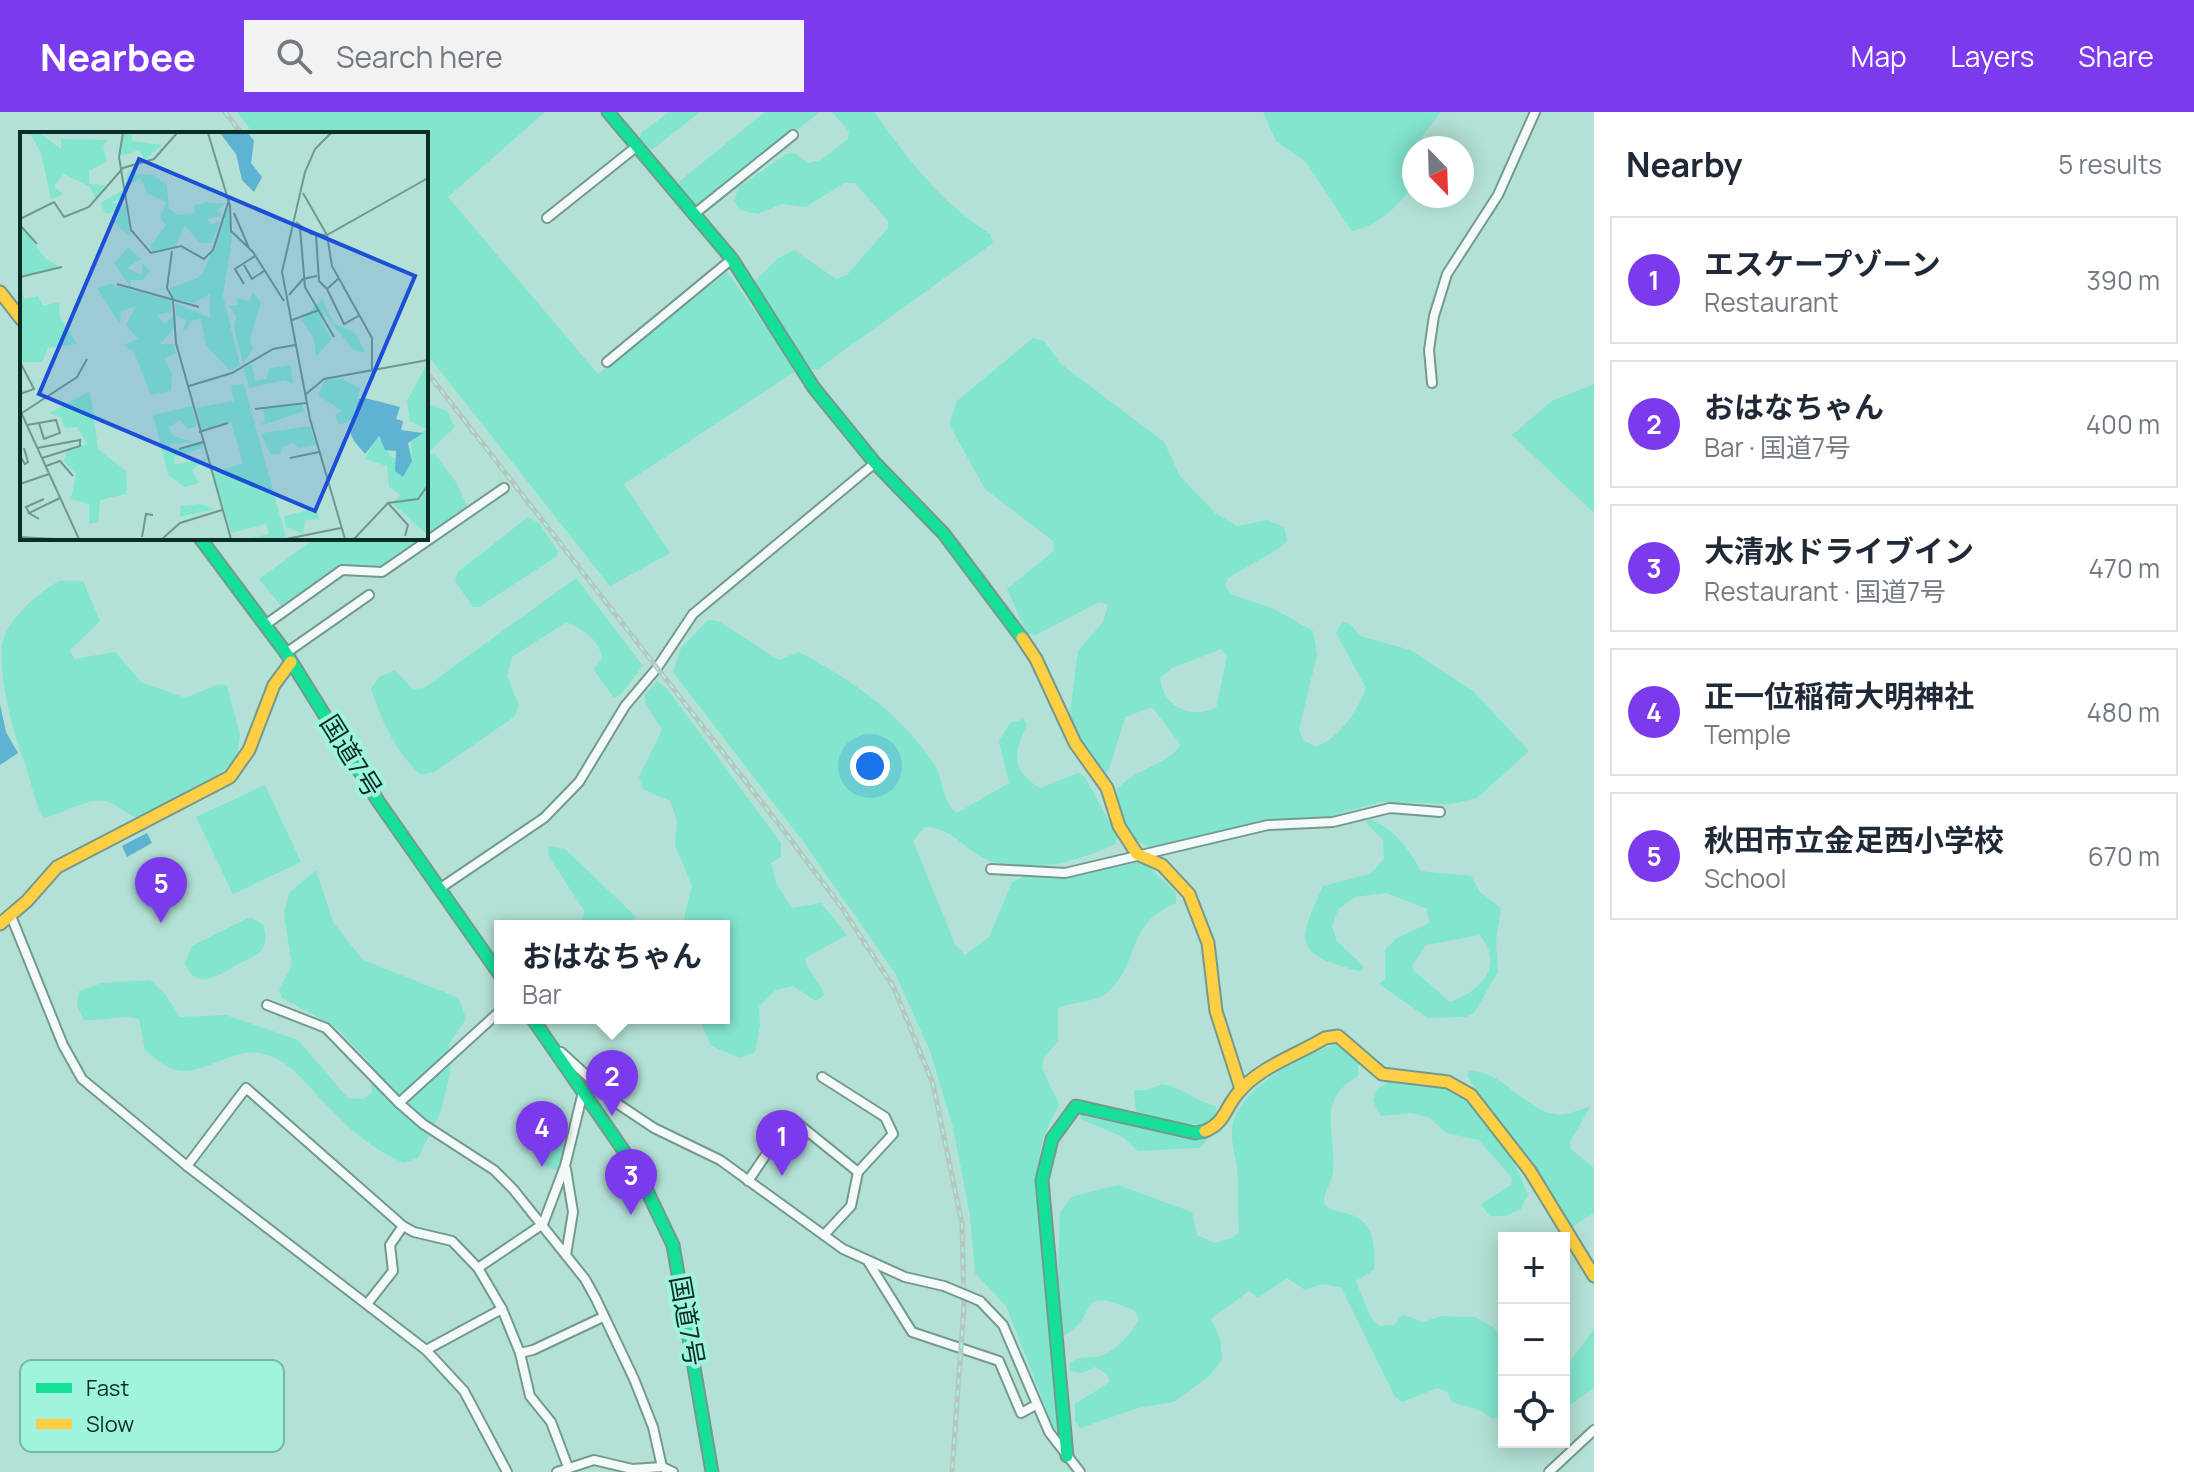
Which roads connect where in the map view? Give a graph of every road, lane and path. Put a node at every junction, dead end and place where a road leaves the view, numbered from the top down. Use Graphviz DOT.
graph roads {
  1 [pos="608,112"];
  2 [pos="1535,112"];
  3 [pos="793,135"];
  4 [pos="636,147"];
  5 [pos="693,215"];
  6 [pos="547,218"];
  7 [pos="732,259"];
  8 [pos="0,292"];
  9 [pos="20,317"];
  10 [pos="607,362"];
  11 [pos="1432,383"];
  12 [pos="875,463"];
  13 [pos="504,488"];
  14 [pos="201,540"];
  15 [pos="369,595"];
  16 [pos="265,625"];
  17 [pos="288,658"];
  18 [pos="1440,812"];
  19 [pos="1137,854"];
  20 [pos="991,869"];
  21 [pos="439,889"];
  22 [pos="11,916"];
  23 [pos="0,924"];
  24 [pos="494,967"];
  25 [pos="267,1005"];
  26 [pos="494,1016"];
  27 [pos="536,1024"];
  28 [pos="551,1044"];
  29 [pos="822,1077"];
  30 [pos="1241,1089"];
  31 [pos="583,1091"];
  32 [pos="399,1103"];
  33 [pos="187,1166"];
  34 [pos="565,1166"];
  35 [pos="858,1172"];
  36 [pos="748,1181"];
  37 [pos="543,1224"];
  38 [pos="403,1226"];
  39 [pos="824,1235"];
  40 [pos="566,1255"];
  41 [pos="869,1263"];
  42 [pos="478,1268"];
  43 [pos="1594,1276"];
  44 [pos="367,1304"];
  45 [pos="502,1309"];
  46 [pos="603,1317"];
  47 [pos="426,1350"];
  48 [pos="520,1353"];
  49 [pos="1036,1405"];
  50 [pos="1594,1430"];
  51 [pos="1067,1456"];
  52 [pos="568,1467"];
  53 [pos="662,1467"];
  54 [pos="507,1472"];
  55 [pos="557,1472"];
  56 [pos="673,1472"];
  57 [pos="712,1472"];
  58 [pos="1080,1472"];
  59 [pos="1549,1472"];
  1 -- 4 [label="main road"];
  2 -- 11 [label="street"];
  3 -- 5 [label="street"];
  4 -- 5 [label="main road"];
  4 -- 6 [label="street"];
  5 -- 7 [label="main road"];
  7 -- 10 [label="street"];
  7 -- 12 [label="main road"];
  8 -- 9 [label="main road"];
  12 -- 19 [label="main road"];
  12 -- 21 [label="street"];
  13 -- 16 [label="street"];
  14 -- 16 [label="main road, 国道7号"];
  15 -- 17 [label="street"];
  16 -- 17 [label="main road, 国道7号"];
  17 -- 21 [label="main road, 国道7号"];
  17 -- 22 [label="main road"];
  18 -- 19 [label="street"];
  19 -- 20 [label="street"];
  19 -- 30 [label="main road"];
  21 -- 24 [label="main road, 国道7号"];
  22 -- 23 [label="main road"];
  22 -- 33 [label="street"];
  25 -- 32 [label="street"];
  26 -- 32 [label="street"];
  27 -- 28 [label="main road, 国道7号"];
  28 -- 31 [label="main road, 国道7号"];
  28 -- 36 [label="street"];
  29 -- 35 [label="street"];
  30 -- 43 [label="main road"];
  30 -- 51 [label="main road"];
  31 -- 34 [label="street"];
  31 -- 57 [label="main road, 国道7号"];
  32 -- 37 [label="street"];
  33 -- 38 [label="street"];
  33 -- 44 [label="street"];
  34 -- 37 [label="street"];
  34 -- 40 [label="street"];
  35 -- 36 [label="street"];
  35 -- 39 [label="street"];
  36 -- 39 [label="street"];
  37 -- 40 [label="street"];
  37 -- 42 [label="street"];
  38 -- 42 [label="street"];
  38 -- 44 [label="street"];
  39 -- 41 [label="street"];
  40 -- 46 [label="street"];
  41 -- 49 [label="street, bridge"];
  41 -- 49 [label="street"];
  42 -- 45 [label="street"];
  44 -- 47 [label="street"];
  45 -- 47 [label="street"];
  45 -- 48 [label="street"];
  46 -- 48 [label="street"];
  46 -- 53 [label="street"];
  47 -- 54 [label="street"];
  48 -- 52 [label="street"];
  49 -- 51 [label="street"];
  50 -- 59 [label="street"];
  51 -- 58 [label="street"];
  52 -- 53 [label="street"];
  52 -- 55 [label="street"];
  53 -- 56 [label="street"];
}
